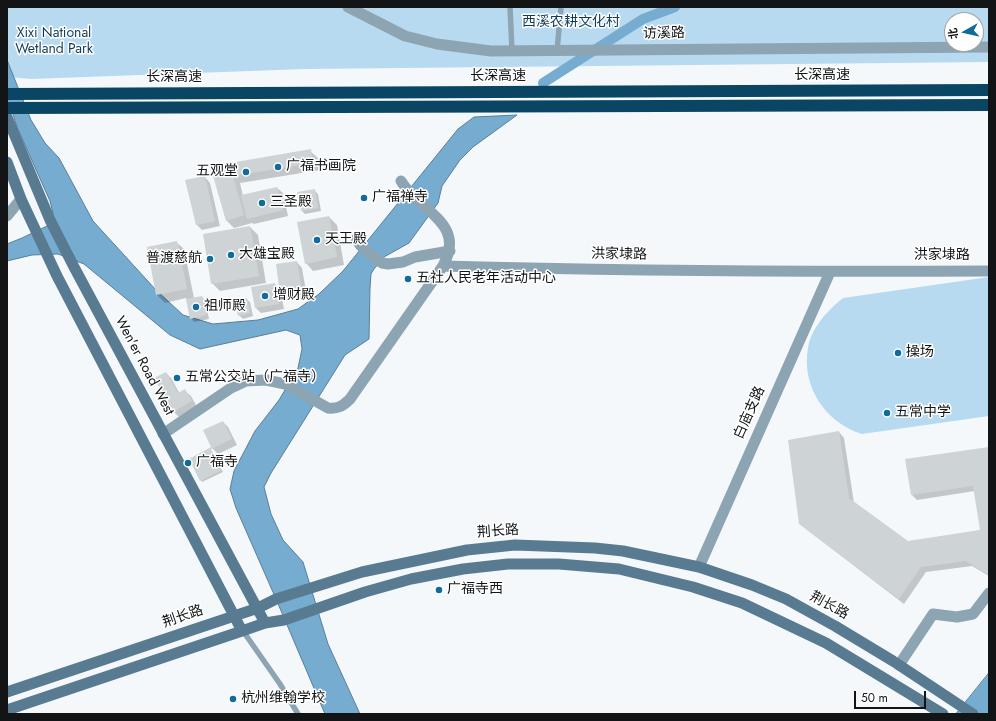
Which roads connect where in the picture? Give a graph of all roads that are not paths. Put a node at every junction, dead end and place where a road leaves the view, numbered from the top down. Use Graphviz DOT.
graph roads {
  1 [pos="348,7"];
  2 [pos="510,7"];
  3 [pos="562,7"];
  4 [pos="989,47"];
  5 [pos="512,50"];
  6 [pos="557,51"];
  7 [pos="989,90"];
  8 [pos="7,94"];
  9 [pos="989,106"];
  10 [pos="7,108"];
  11 [pos="7,117"];
  12 [pos="7,162"];
  13 [pos="404,185"];
  14 [pos="7,186"];
  15 [pos="21,199"];
  16 [pos="7,216"];
  17 [pos="359,242"];
  18 [pos="450,251"];
  19 [pos="443,266"];
  20 [pos="989,271"];
  21 [pos="830,272"];
  22 [pos="163,434"];
  23 [pos="698,567"];
  24 [pos="989,593"];
  25 [pos="258,608"];
  26 [pos="235,615"];
  27 [pos="266,623"];
  28 [pos="242,630"];
  29 [pos="899,665"];
  30 [pos="7,692"];
  31 [pos="7,710"];
  32 [pos="941,712"];
  33 [pos="298,714"];
  34 [pos="973,714"];
  1 -- 5 [label="street, 访溪路"];
  2 -- 5 [label="lane"];
  3 -- 6 [label="lane"];
  4 -- 6 [label="street, 访溪路"];
  5 -- 6 [label="street, 访溪路"];
  7 -- 8 [label="highway, 长深高速"];
  9 -- 10 [label="highway"];
  11 -- 22 [label="main road, Wen'er Road West"];
  12 -- 15 [label="main road"];
  13 -- 18 [label="street"];
  14 -- 15 [label="main road"];
  15 -- 16 [label="street"];
  15 -- 26 [label="main road"];
  17 -- 18 [label="street"];
  18 -- 19 [label="street"];
  19 -- 21 [label="street, 洪家埭路"];
  19 -- 22 [label="street"];
  20 -- 21 [label="street, 洪家埭路"];
  21 -- 23 [label="street, 白庙支路"];
  22 -- 25 [label="main road, Wen'er Road West"];
  23 -- 25 [label="main road, 荆长路"];
  23 -- 29 [label="main road, 荆长路"];
  24 -- 29 [label="street"];
  25 -- 26 [label="main road, 荆长路"];
  25 -- 27 [label="main road, Wen'er Road West"];
  26 -- 28 [label="main road"];
  26 -- 30 [label="main road, 荆长路"];
  27 -- 28 [label="main road"];
  27 -- 32 [label="main road"];
  28 -- 31 [label="main road"];
  28 -- 33 [label="lane"];
  29 -- 34 [label="main road, 荆长路"];
}
